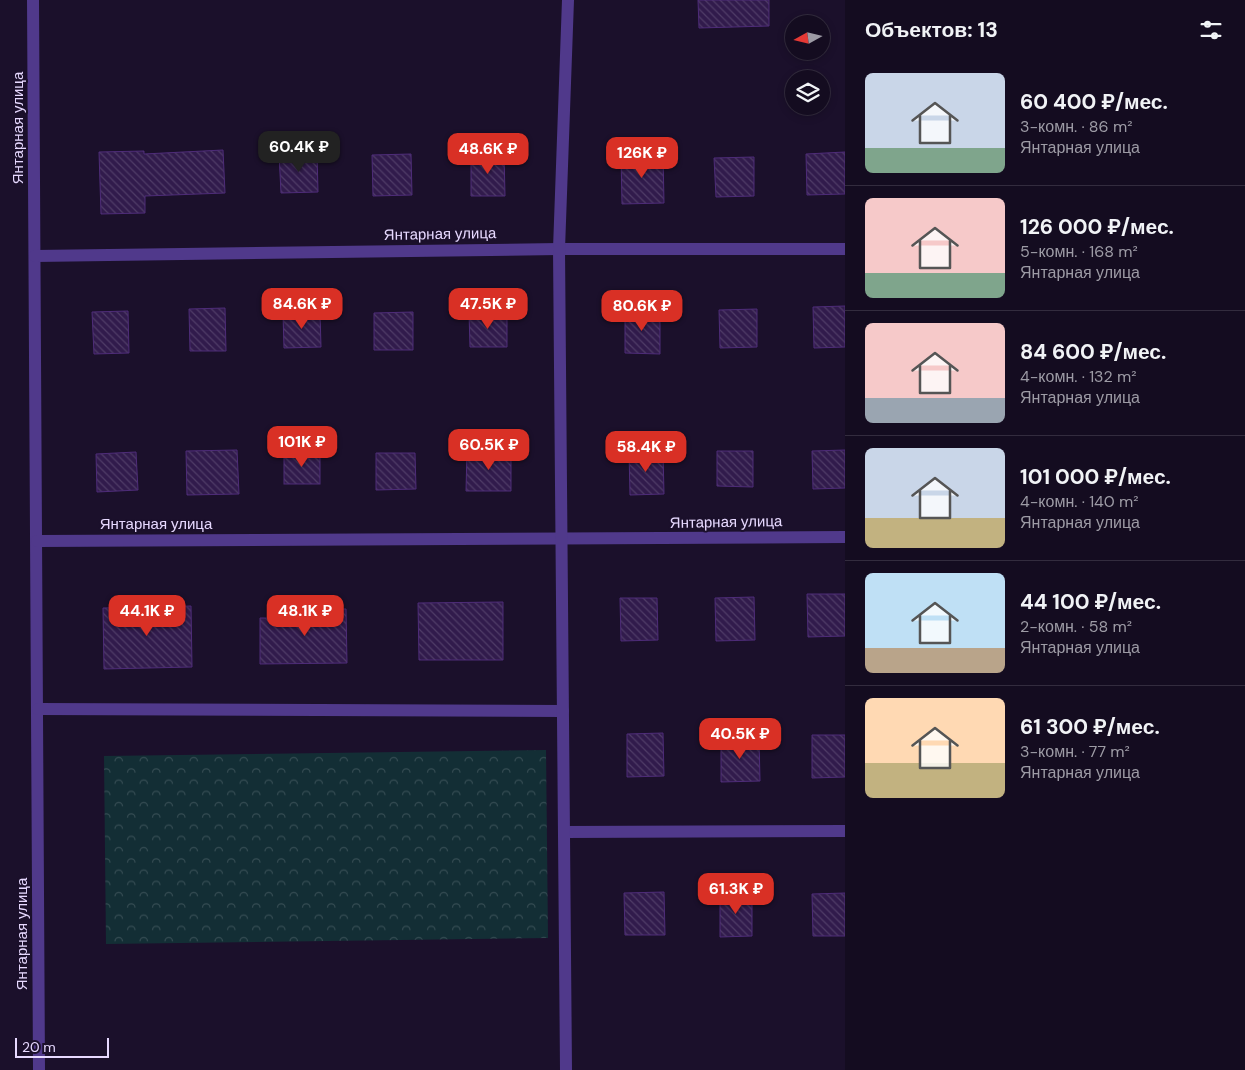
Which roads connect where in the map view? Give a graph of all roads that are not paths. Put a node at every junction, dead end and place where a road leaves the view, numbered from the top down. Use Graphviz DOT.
graph roads {
  1 [pos="33,0"];
  2 [pos="568,0"];
  3 [pos="559,249"];
  4 [pos="845,249"];
  5 [pos="35,256"];
  6 [pos="845,537"];
  7 [pos="561,540"];
  8 [pos="37,541"];
  9 [pos="38,709"];
  10 [pos="563,711"];
  11 [pos="845,831"];
  12 [pos="564,832"];
  13 [pos="38,1070"];
  14 [pos="566,1070"];
  1 -- 5 [label="street, Янтарная улица"];
  2 -- 3 [label="street"];
  3 -- 4 [label="street, Янтарная улица"];
  3 -- 5 [label="street, Янтарная улица"];
  3 -- 7 [label="street"];
  5 -- 8 [label="street, Янтарная улица"];
  6 -- 7 [label="street, Янтарная улица"];
  7 -- 8 [label="street, Янтарная улица"];
  7 -- 10 [label="street"];
  8 -- 9 [label="street, Янтарная улица"];
  9 -- 10 [label="street"];
  9 -- 13 [label="street, Янтарная улица"];
  10 -- 12 [label="street"];
  11 -- 12 [label="street"];
  12 -- 14 [label="street"];
}
